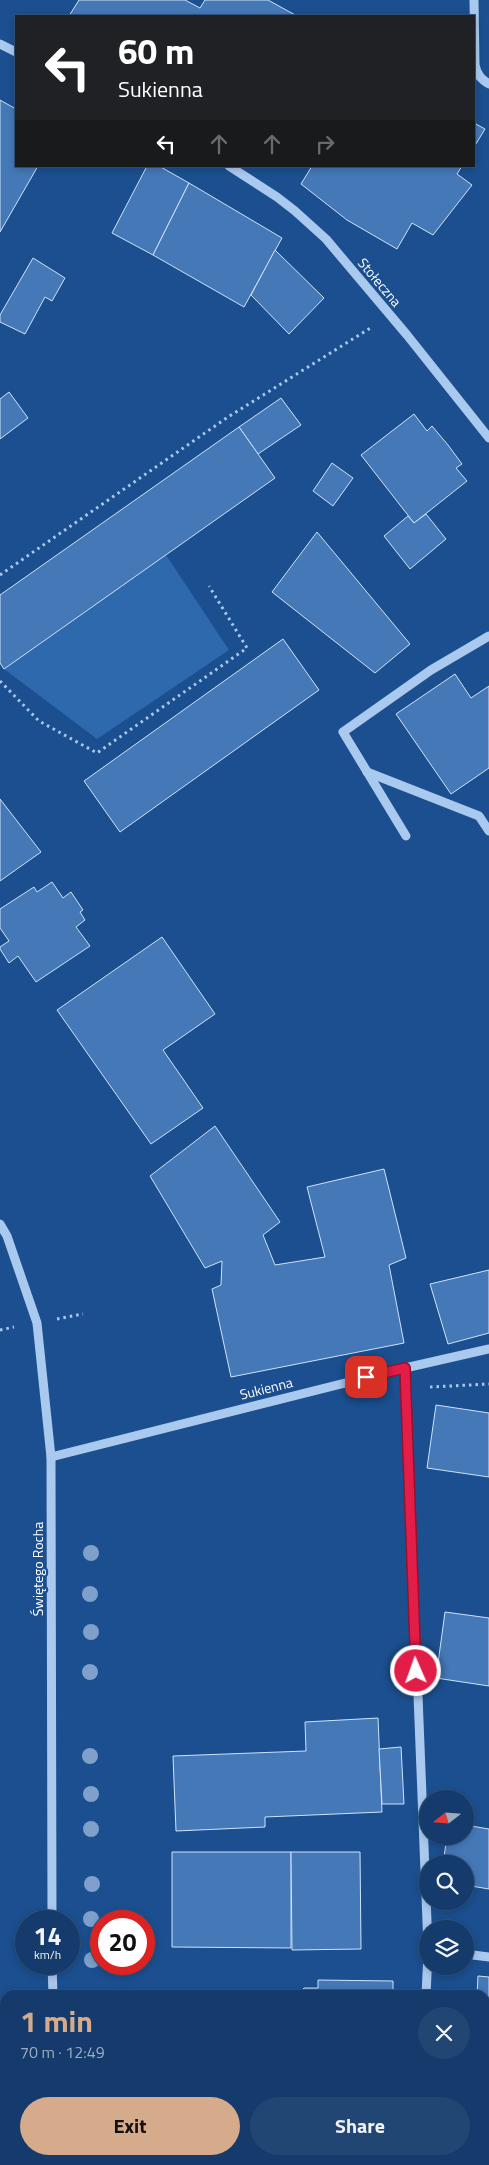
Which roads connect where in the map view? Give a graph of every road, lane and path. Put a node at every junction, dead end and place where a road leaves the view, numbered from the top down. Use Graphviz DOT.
graph roads {
  1 [pos="474,0"];
  2 [pos="474,15"];
  3 [pos="0,44"];
  4 [pos="15,52"];
  5 [pos="475,66"];
  6 [pos="489,84"];
  7 [pos="231,167"];
  8 [pos="373,327"];
  9 [pos="489,438"];
  10 [pos="0,576"];
  11 [pos="209,586"];
  12 [pos="489,636"];
  13 [pos="0,681"];
  14 [pos="367,772"];
  15 [pos="489,831"];
  16 [pos="406,836"];
  17 [pos="0,1224"];
  18 [pos="489,1349"];
  19 [pos="405,1368"];
  20 [pos="489,1384"];
  21 [pos="405,1389"];
  22 [pos="51,1457"];
  23 [pos="52,1910"];
  24 [pos="427,1920"];
  25 [pos="474,1955"];
  26 [pos="489,1957"];
  27 [pos="52,1975"];
  28 [pos="427,1975"];
  29 [pos="53,1990"];
  30 [pos="426,1990"];
  1 -- 2 [label="street"];
  3 -- 4 [label="street"];
  5 -- 6 [label="street"];
  7 -- 9 [label="street, Stołeczna"];
  8 -- 10 [label="path"];
  11 -- 13 [label="path"];
  12 -- 14 [label="street"];
  14 -- 15 [label="street"];
  14 -- 16 [label="street"];
  17 -- 22 [label="street, Świętego Rocha"];
  18 -- 19 [label="street, Sukienna"];
  19 -- 21 [label="street"];
  19 -- 22 [label="street, Sukienna"];
  20 -- 21 [label="path"];
  21 -- 24 [label="street"];
  22 -- 23 [label="street, Świętego Rocha"];
  25 -- 26 [label="street"];
  27 -- 29 [label="street"];
  28 -- 30 [label="street"];
}
